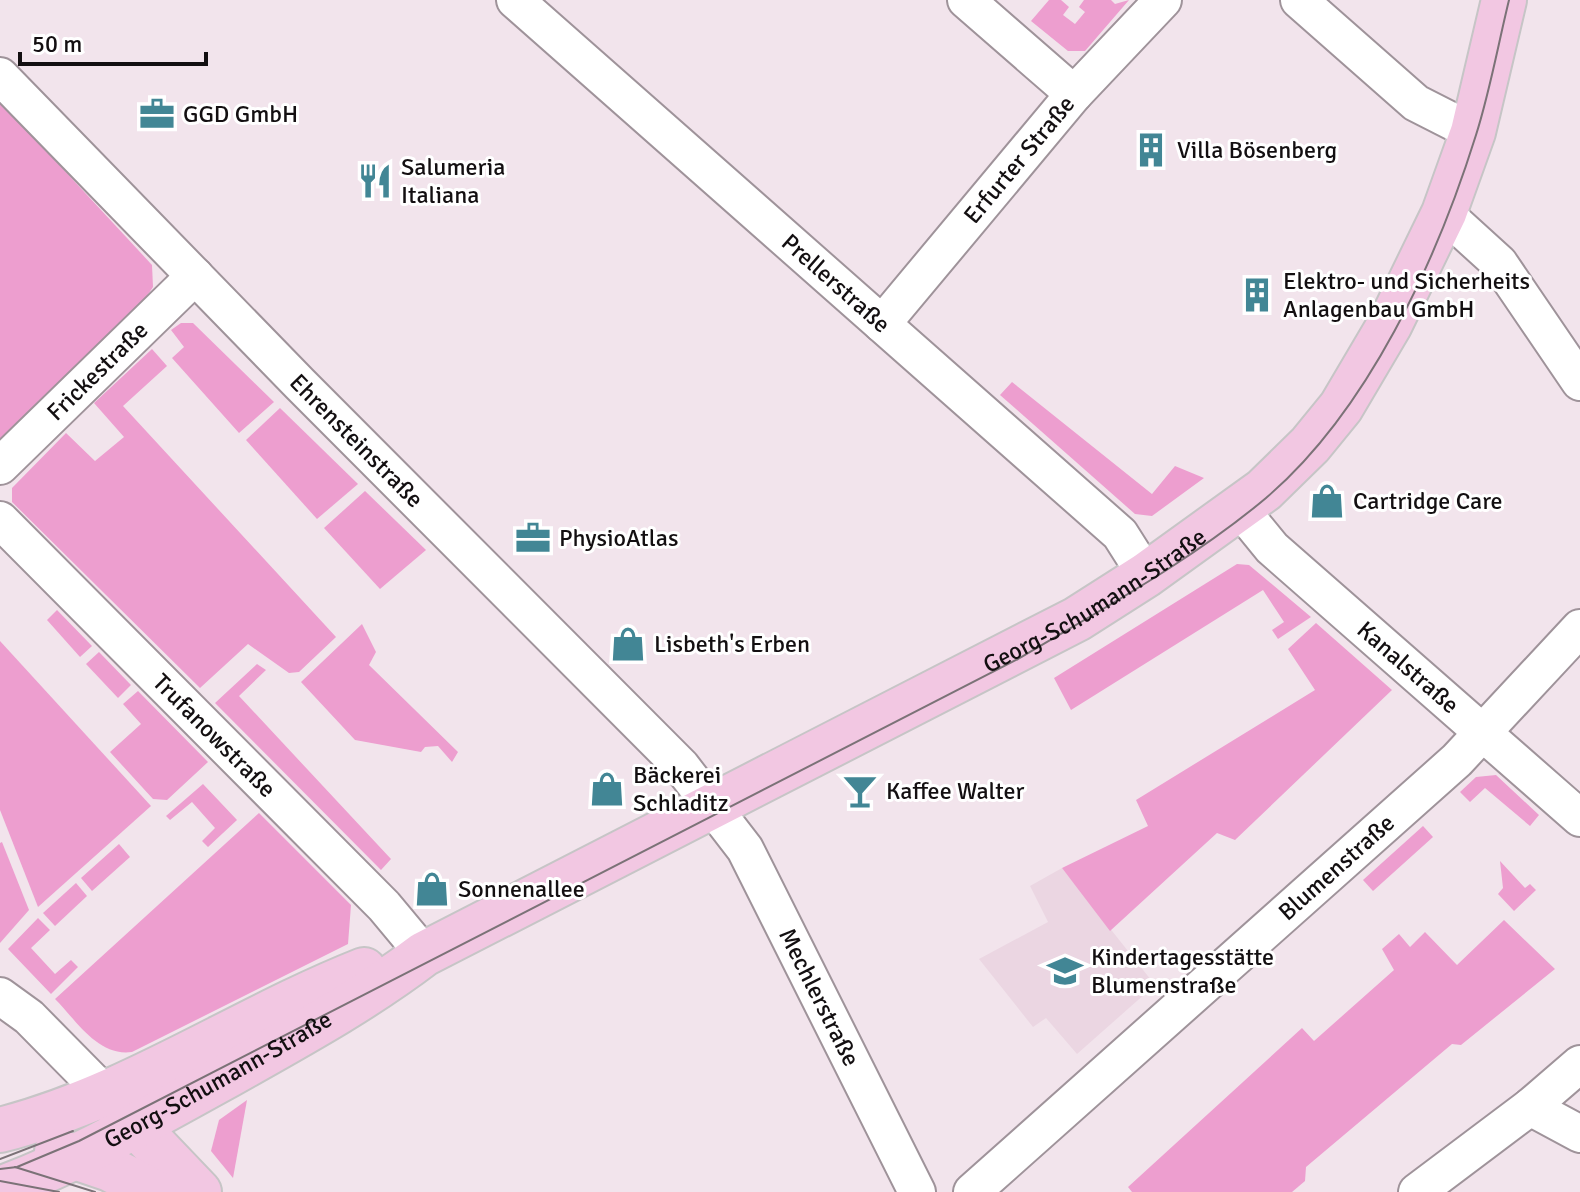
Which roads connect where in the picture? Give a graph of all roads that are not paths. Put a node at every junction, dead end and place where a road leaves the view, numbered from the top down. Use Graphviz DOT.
graph roads {
  1 [pos="515,0"];
  2 [pos="966,0"];
  3 [pos="1163,0"];
  4 [pos="1299,0"];
  5 [pos="1504,0"];
  6 [pos="0,76"];
  7 [pos="1074,94"];
  8 [pos="1473,132"];
  9 [pos="1444,213"];
  10 [pos="195,276"];
  11 [pos="882,324"];
  12 [pos="1580,382"];
  13 [pos="0,466"];
  14 [pos="1241,510"];
  15 [pos="0,520"];
  16 [pos="1146,575"];
  17 [pos="1580,628"];
  18 [pos="1484,733"];
  19 [pos="715,806"];
  20 [pos="1580,818"];
  21 [pos="424,954"];
  22 [pos="2,997"];
  23 [pos="1580,1064"];
  24 [pos="106,1095"];
  25 [pos="1530,1107"];
  26 [pos="137,1125"];
  27 [pos="0,1130"];
  28 [pos="1580,1134"];
  29 [pos="0,1141"];
  30 [pos="76,1156"];
  31 [pos="0,1189"];
  32 [pos="154,1192"];
  33 [pos="199,1192"];
  34 [pos="917,1192"];
  35 [pos="972,1192"];
  36 [pos="1417,1192"];
  1 -- 11 [label="street, Prellerstraße"];
  2 -- 7 [label="street"];
  3 -- 7 [label="street, Erfurter Straße"];
  4 -- 8 [label="street"];
  5 -- 8 [label="main road, Georg-Schumann-Straße"];
  6 -- 10 [label="street, Ehrensteinstraße"];
  7 -- 11 [label="street, Erfurter Straße"];
  8 -- 9 [label="main road, Georg-Schumann-Straße"];
  9 -- 12 [label="street"];
  9 -- 14 [label="main road, Georg-Schumann-Straße"];
  10 -- 13 [label="street, Frickestraße"];
  10 -- 19 [label="street, Ehrensteinstraße"];
  11 -- 16 [label="street, Prellerstraße"];
  14 -- 16 [label="main road, Georg-Schumann-Straße"];
  14 -- 18 [label="street, Kanalstraße"];
  15 -- 21 [label="street, Trufanowstraße"];
  16 -- 19 [label="main road, Georg-Schumann-Straße"];
  17 -- 18 [label="street, Blumenstraße"];
  18 -- 20 [label="street, Kanalstraße"];
  18 -- 35 [label="street, Blumenstraße"];
  19 -- 21 [label="main road, Georg-Schumann-Straße"];
  19 -- 34 [label="street, Mechlerstraße"];
  21 -- 24 [label="main road, Georg-Schumann-Straße"];
  21 -- 26 [label="main road, Georg-Schumann-Straße"];
  22 -- 24 [label="street"];
  23 -- 25 [label="street"];
  24 -- 26 [label="main road"];
  24 -- 27 [label="main road, Georg-Schumann-Straße"];
  25 -- 28 [label="street"];
  25 -- 36 [label="street"];
  26 -- 30 [label="main road, Georg-Schumann-Straße"];
  26 -- 33 [label="main road"];
  29 -- 30 [label="main road"];
  30 -- 31 [label="main road, Georg-Schumann-Straße"];
  30 -- 32 [label="main road"];
}
